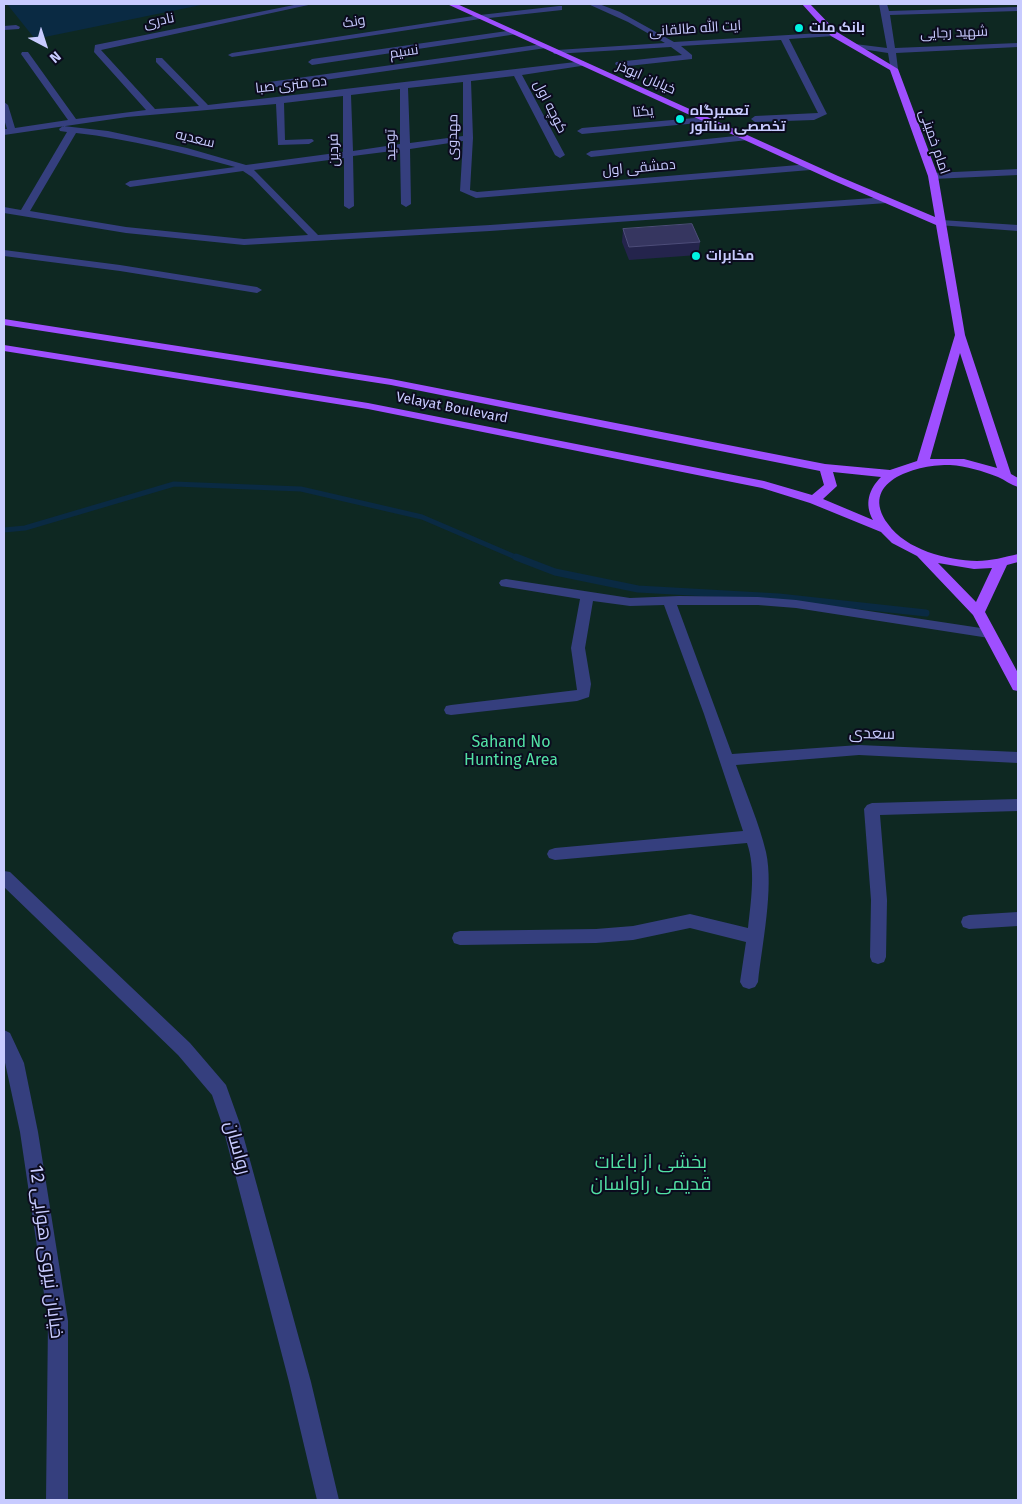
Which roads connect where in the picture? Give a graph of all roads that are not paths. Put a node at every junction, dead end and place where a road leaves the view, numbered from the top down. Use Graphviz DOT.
graph roads {
  1 [pos="310,4"];
  2 [pos="451,4"];
  3 [pos="592,4"];
  4 [pos="806,4"];
  5 [pos="883,4"];
  6 [pos="559,8"];
  7 [pos="1018,9"];
  8 [pos="886,13"];
  9 [pos="480,17"];
  10 [pos="16,27"];
  11 [pos="4,28"];
  12 [pos="514,32"];
  13 [pos="834,34"];
  14 [pos="784,37"];
  15 [pos="673,44"];
  16 [pos="1018,45"];
  17 [pos="543,46"];
  18 [pos="855,46"];
  19 [pos="891,49"];
  20 [pos="557,52"];
  21 [pos="25,54"];
  22 [pos="232,55"];
  23 [pos="158,60"];
  24 [pos="312,62"];
  25 [pos="581,63"];
  26 [pos="619,64"];
  27 [pos="894,69"];
  28 [pos="517,73"];
  29 [pos="467,79"];
  30 [pos="269,85"];
  31 [pos="404,86"];
  32 [pos="347,93"];
  33 [pos="280,100"];
  34 [pos="4,106"];
  35 [pos="206,108"];
  36 [pos="153,112"];
  37 [pos="756,119"];
  38 [pos="706,120"];
  39 [pos="73,126"];
  40 [pos="582,131"];
  41 [pos="8,132"];
  42 [pos="468,138"];
  43 [pos="745,138"];
  44 [pos="308,141"];
  45 [pos="405,146"];
  46 [pos="348,154"];
  47 [pos="591,154"];
  48 [pos="560,155"];
  49 [pos="810,167"];
  50 [pos="244,168"];
  51 [pos="1018,172"];
  52 [pos="933,176"];
  53 [pos="130,184"];
  54 [pos="469,194"];
  55 [pos="887,200"];
  56 [pos="406,204"];
  57 [pos="349,206"];
  58 [pos="4,210"];
  59 [pos="24,214"];
  60 [pos="941,223"];
  61 [pos="1018,228"];
  62 [pos="315,237"];
  63 [pos="4,253"];
  64 [pos="257,290"];
  65 [pos="4,322"];
  66 [pos="960,335"];
  67 [pos="4,348"];
  68 [pos="923,462"];
  69 [pos="825,468"];
  70 [pos="891,474"];
  71 [pos="1005,475"];
  72 [pos="1018,483"];
  73 [pos="814,500"];
  74 [pos="886,530"];
  75 [pos="922,554"];
  76 [pos="1018,558"];
  77 [pos="1001,563"];
  78 [pos="506,582"];
  79 [pos="588,596"];
  80 [pos="669,600"];
  81 [pos="978,612"];
  82 [pos="989,633"];
  83 [pos="1018,686"];
  84 [pos="451,710"];
  85 [pos="1018,758"];
  86 [pos="725,760"];
  87 [pos="1018,805"];
  88 [pos="751,836"];
  89 [pos="555,854"];
  90 [pos="4,877"];
  91 [pos="1018,919"];
  92 [pos="969,922"];
  93 [pos="755,936"];
  94 [pos="460,938"];
  95 [pos="878,957"];
  96 [pos="748,982"];
  97 [pos="4,1038"];
  98 [pos="57,1500"];
  99 [pos="328,1500"];
  1 -- 36 [label="street, نادری"];
  2 -- 9 [label="main road, خیابان ابوذر"];
  3 -- 15 [label="street"];
  4 -- 13 [label="main road"];
  5 -- 8 [label="street"];
  6 -- 9 [label="street, ونک"];
  7 -- 8 [label="street"];
  8 -- 19 [label="street"];
  9 -- 12 [label="main road, خیابان ابوذر"];
  9 -- 22 [label="street, ونک"];
  10 -- 11 [label="street"];
  12 -- 17 [label="main road, خیابان ابوذر"];
  12 -- 24 [label="street"];
  13 -- 14 [label="street, ایت الله طالقانی"];
  13 -- 18 [label="main road"];
  14 -- 15 [label="street, ایت الله طالقانی"];
  14 -- 37 [label="street"];
  15 -- 20 [label="street, ایت الله طالقانی"];
  15 -- 26 [label="street"];
  16 -- 19 [label="street, شهید رجایی"];
  17 -- 20 [label="main road, خیابان ابوذر"];
  17 -- 30 [label="street, نسیم"];
  18 -- 19 [label="street, شهید رجایی"];
  18 -- 27 [label="main road"];
  19 -- 27 [label="street"];
  20 -- 25 [label="main road, خیابان ابوذر"];
  21 -- 39 [label="street"];
  23 -- 35 [label="street"];
  25 -- 28 [label="street, ده متری صبا"];
  25 -- 38 [label="main road, خیابان ابوذر"];
  27 -- 52 [label="main road, امام خمینی"];
  28 -- 29 [label="street, ده متری صبا"];
  28 -- 48 [label="street, کوچه اول"];
  29 -- 31 [label="street, ده متری صبا"];
  29 -- 42 [label="street, مهدوی"];
  31 -- 32 [label="street, ده متری صبا"];
  31 -- 45 [label="street, توحید"];
  32 -- 33 [label="street, ده متری صبا"];
  32 -- 46 [label="street, فردین"];
  33 -- 35 [label="street, ده متری صبا"];
  33 -- 44 [label="street"];
  34 -- 41 [label="street"];
  35 -- 36 [label="street, ده متری صبا"];
  36 -- 39 [label="street, ده متری صبا"];
  38 -- 40 [label="street, یکتا"];
  38 -- 43 [label="main road, خیابان ابوذر"];
  39 -- 41 [label="street, سعدیه"];
  39 -- 50 [label="street, سعدیه"];
  39 -- 59 [label="street"];
  42 -- 45 [label="street"];
  42 -- 54 [label="street, مهدوی"];
  43 -- 47 [label="street"];
  43 -- 49 [label="main road, خیابان ابوذر"];
  45 -- 46 [label="street"];
  45 -- 56 [label="street, توحید"];
  46 -- 50 [label="street"];
  46 -- 57 [label="street, فردین"];
  49 -- 54 [label="street, دمشقی اول"];
  49 -- 55 [label="main road, خیابان ابوذر"];
  50 -- 53 [label="street"];
  50 -- 62 [label="street, سعدیه"];
  51 -- 52 [label="street"];
  52 -- 60 [label="main road, امام خمینی"];
  55 -- 60 [label="main road, خیابان ابوذر"];
  55 -- 62 [label="street"];
  58 -- 59 [label="street"];
  59 -- 62 [label="street"];
  60 -- 61 [label="street"];
  60 -- 66 [label="main road, امام خمینی"];
  63 -- 64 [label="street"];
  65 -- 69 [label="main road, Velayat Boulevard"];
  66 -- 68 [label="main road"];
  66 -- 71 [label="main road, امام خمینی"];
  67 -- 73 [label="main road, Velayat Boulevard"];
  68 -- 70 [label="main road"];
  68 -- 71 [label="main road"];
  69 -- 70 [label="main road, Velayat Boulevard"];
  69 -- 73 [label="main road"];
  70 -- 74 [label="main road"];
  71 -- 72 [label="main road"];
  73 -- 74 [label="main road, Velayat Boulevard"];
  74 -- 75 [label="main road"];
  75 -- 77 [label="main road"];
  75 -- 81 [label="main road"];
  76 -- 77 [label="main road"];
  77 -- 81 [label="main road"];
  78 -- 79 [label="street"];
  79 -- 80 [label="street"];
  79 -- 84 [label="street"];
  80 -- 82 [label="street"];
  80 -- 86 [label="street"];
  81 -- 82 [label="main road"];
  82 -- 83 [label="main road"];
  85 -- 86 [label="street, سعدی"];
  86 -- 88 [label="street"];
  87 -- 95 [label="street"];
  88 -- 89 [label="street"];
  88 -- 93 [label="street"];
  90 -- 99 [label="street, رواسان"];
  91 -- 92 [label="street"];
  93 -- 94 [label="street"];
  93 -- 96 [label="street"];
  97 -- 98 [label="street, خیابان نیروی هوایی 12"];
}
